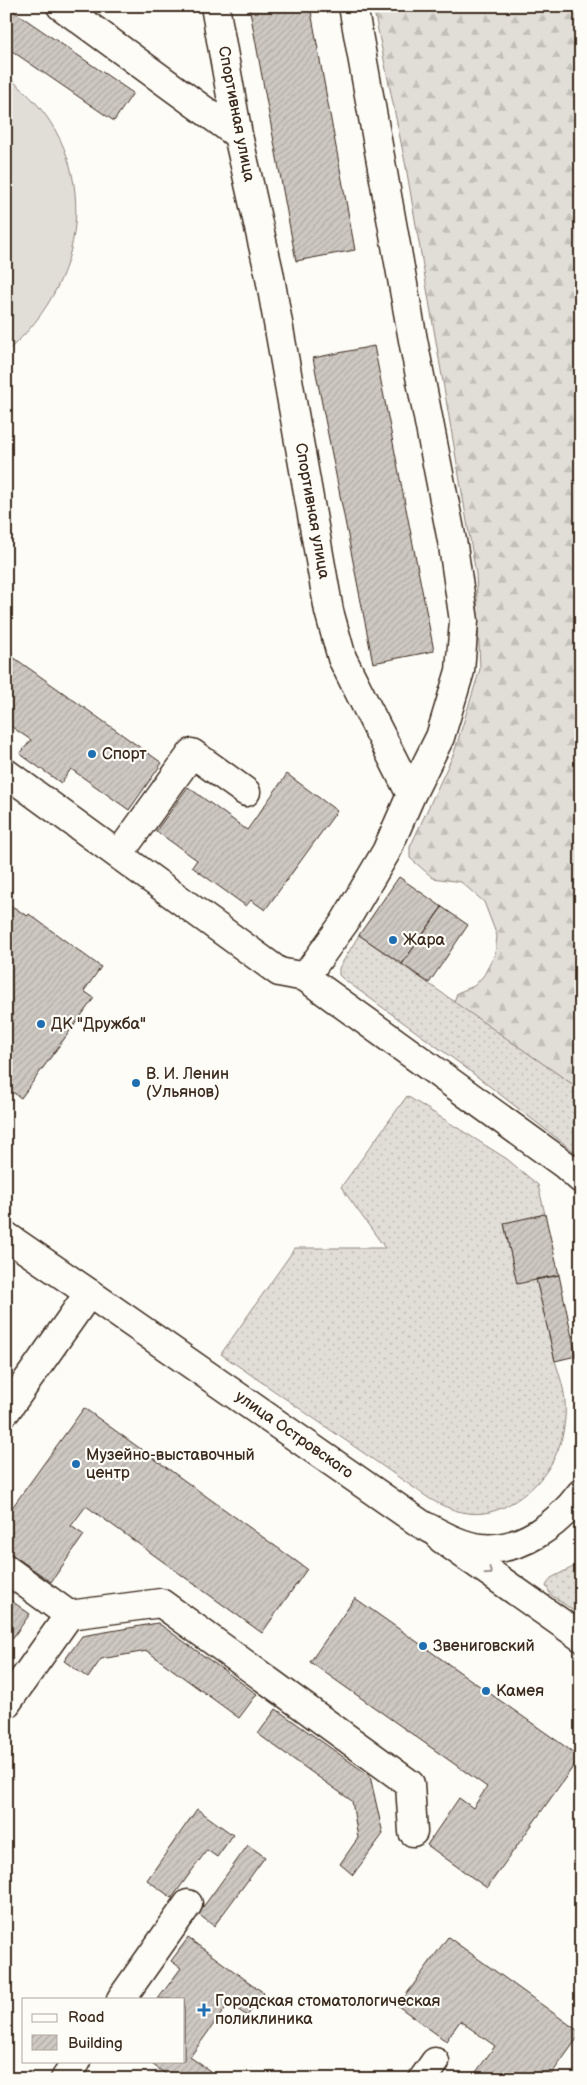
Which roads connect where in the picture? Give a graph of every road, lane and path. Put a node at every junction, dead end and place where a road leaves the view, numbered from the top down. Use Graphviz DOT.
graph roads {
  1 [pos="60,6"];
  2 [pos="215,6"];
  3 [pos="353,6"];
  4 [pos="238,135"];
  5 [pos="6,773"];
  6 [pos="246,792"];
  7 [pos="411,795"];
  8 [pos="119,854"];
  9 [pos="305,977"];
  10 [pos="575,1165"];
  11 [pos="6,1236"];
  12 [pos="89,1293"];
  13 [pos="6,1411"];
  14 [pos="581,1493"];
  15 [pos="421,1524"];
  16 [pos="6,1569"];
  17 [pos="69,1615"];
  18 [pos="581,1637"];
  19 [pos="6,1704"];
  20 [pos="413,1832"];
  21 [pos="188,1904"];
  22 [pos="122,1998"];
  23 [pos="76,2062"];
  24 [pos="65,2079"];
  1 -- 4 [label="street"];
  2 -- 4 [label="street, Спортивная улица"];
  3 -- 7 [label="street"];
  4 -- 7 [label="street, Спортивная улица"];
  5 -- 8 [label="street"];
  6 -- 8 [label="street"];
  7 -- 9 [label="street"];
  8 -- 9 [label="street"];
  9 -- 10 [label="street"];
  11 -- 12 [label="street, улица Островского"];
  12 -- 13 [label="street"];
  12 -- 15 [label="street, улица Островского"];
  14 -- 15 [label="street"];
  15 -- 18 [label="street, улица Островского, one-way"];
  16 -- 17 [label="street"];
  17 -- 19 [label="street"];
  17 -- 20 [label="street"];
  21 -- 22 [label="street"];
  23 -- 24 [label="street"];
}
